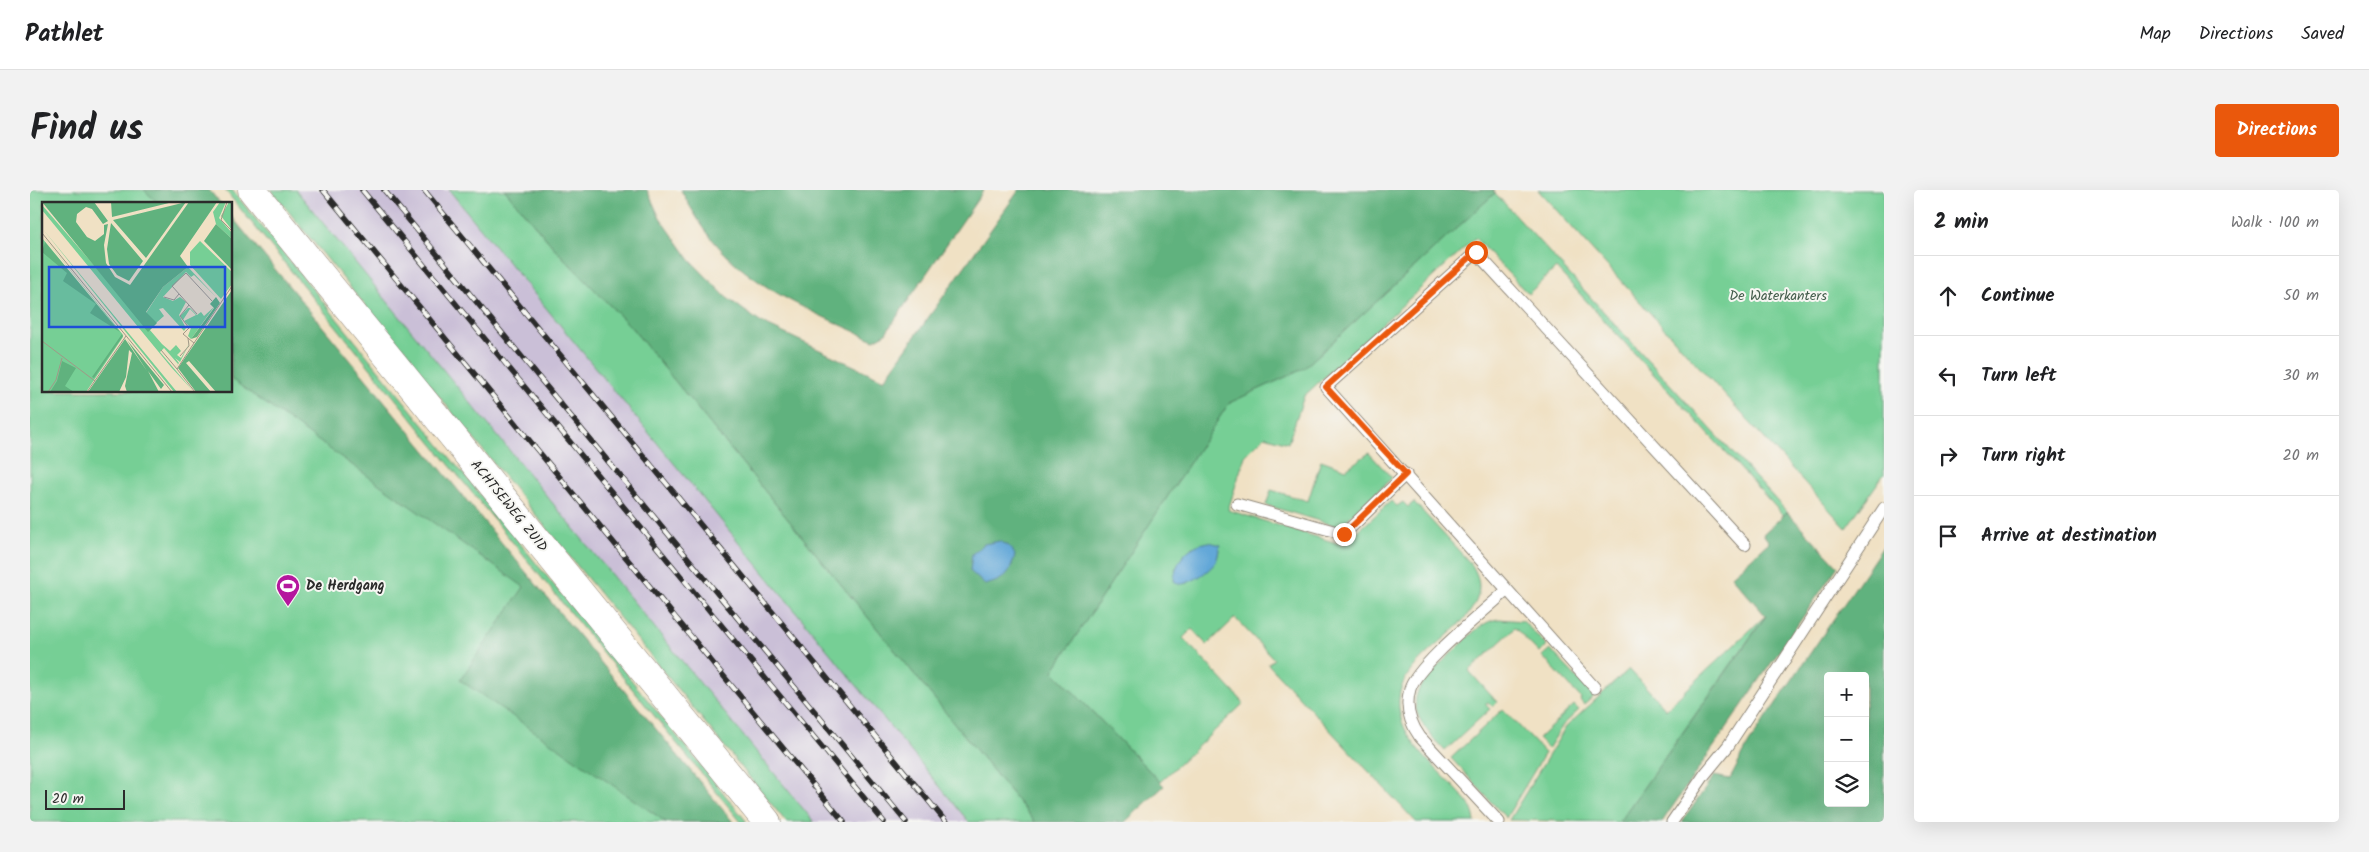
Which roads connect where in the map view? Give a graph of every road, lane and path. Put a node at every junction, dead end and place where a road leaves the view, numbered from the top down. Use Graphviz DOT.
graph roads {
  1 [pos="252,190"];
  2 [pos="1406,474"];
  3 [pos="1237,504"];
  4 [pos="1884,508"];
  5 [pos="1745,545"];
  6 [pos="1506,591"];
  7 [pos="1595,688"];
  8 [pos="766,822"];
  9 [pos="1499,822"];
  10 [pos="1672,822"];
  1 -- 8 [label="street, ACHTSEWEG ZUID"];
  2 -- 3 [label="lane"];
  2 -- 5 [label="lane"];
  2 -- 6 [label="lane"];
  4 -- 10 [label="lane"];
  6 -- 7 [label="lane"];
  6 -- 9 [label="lane"];
}
